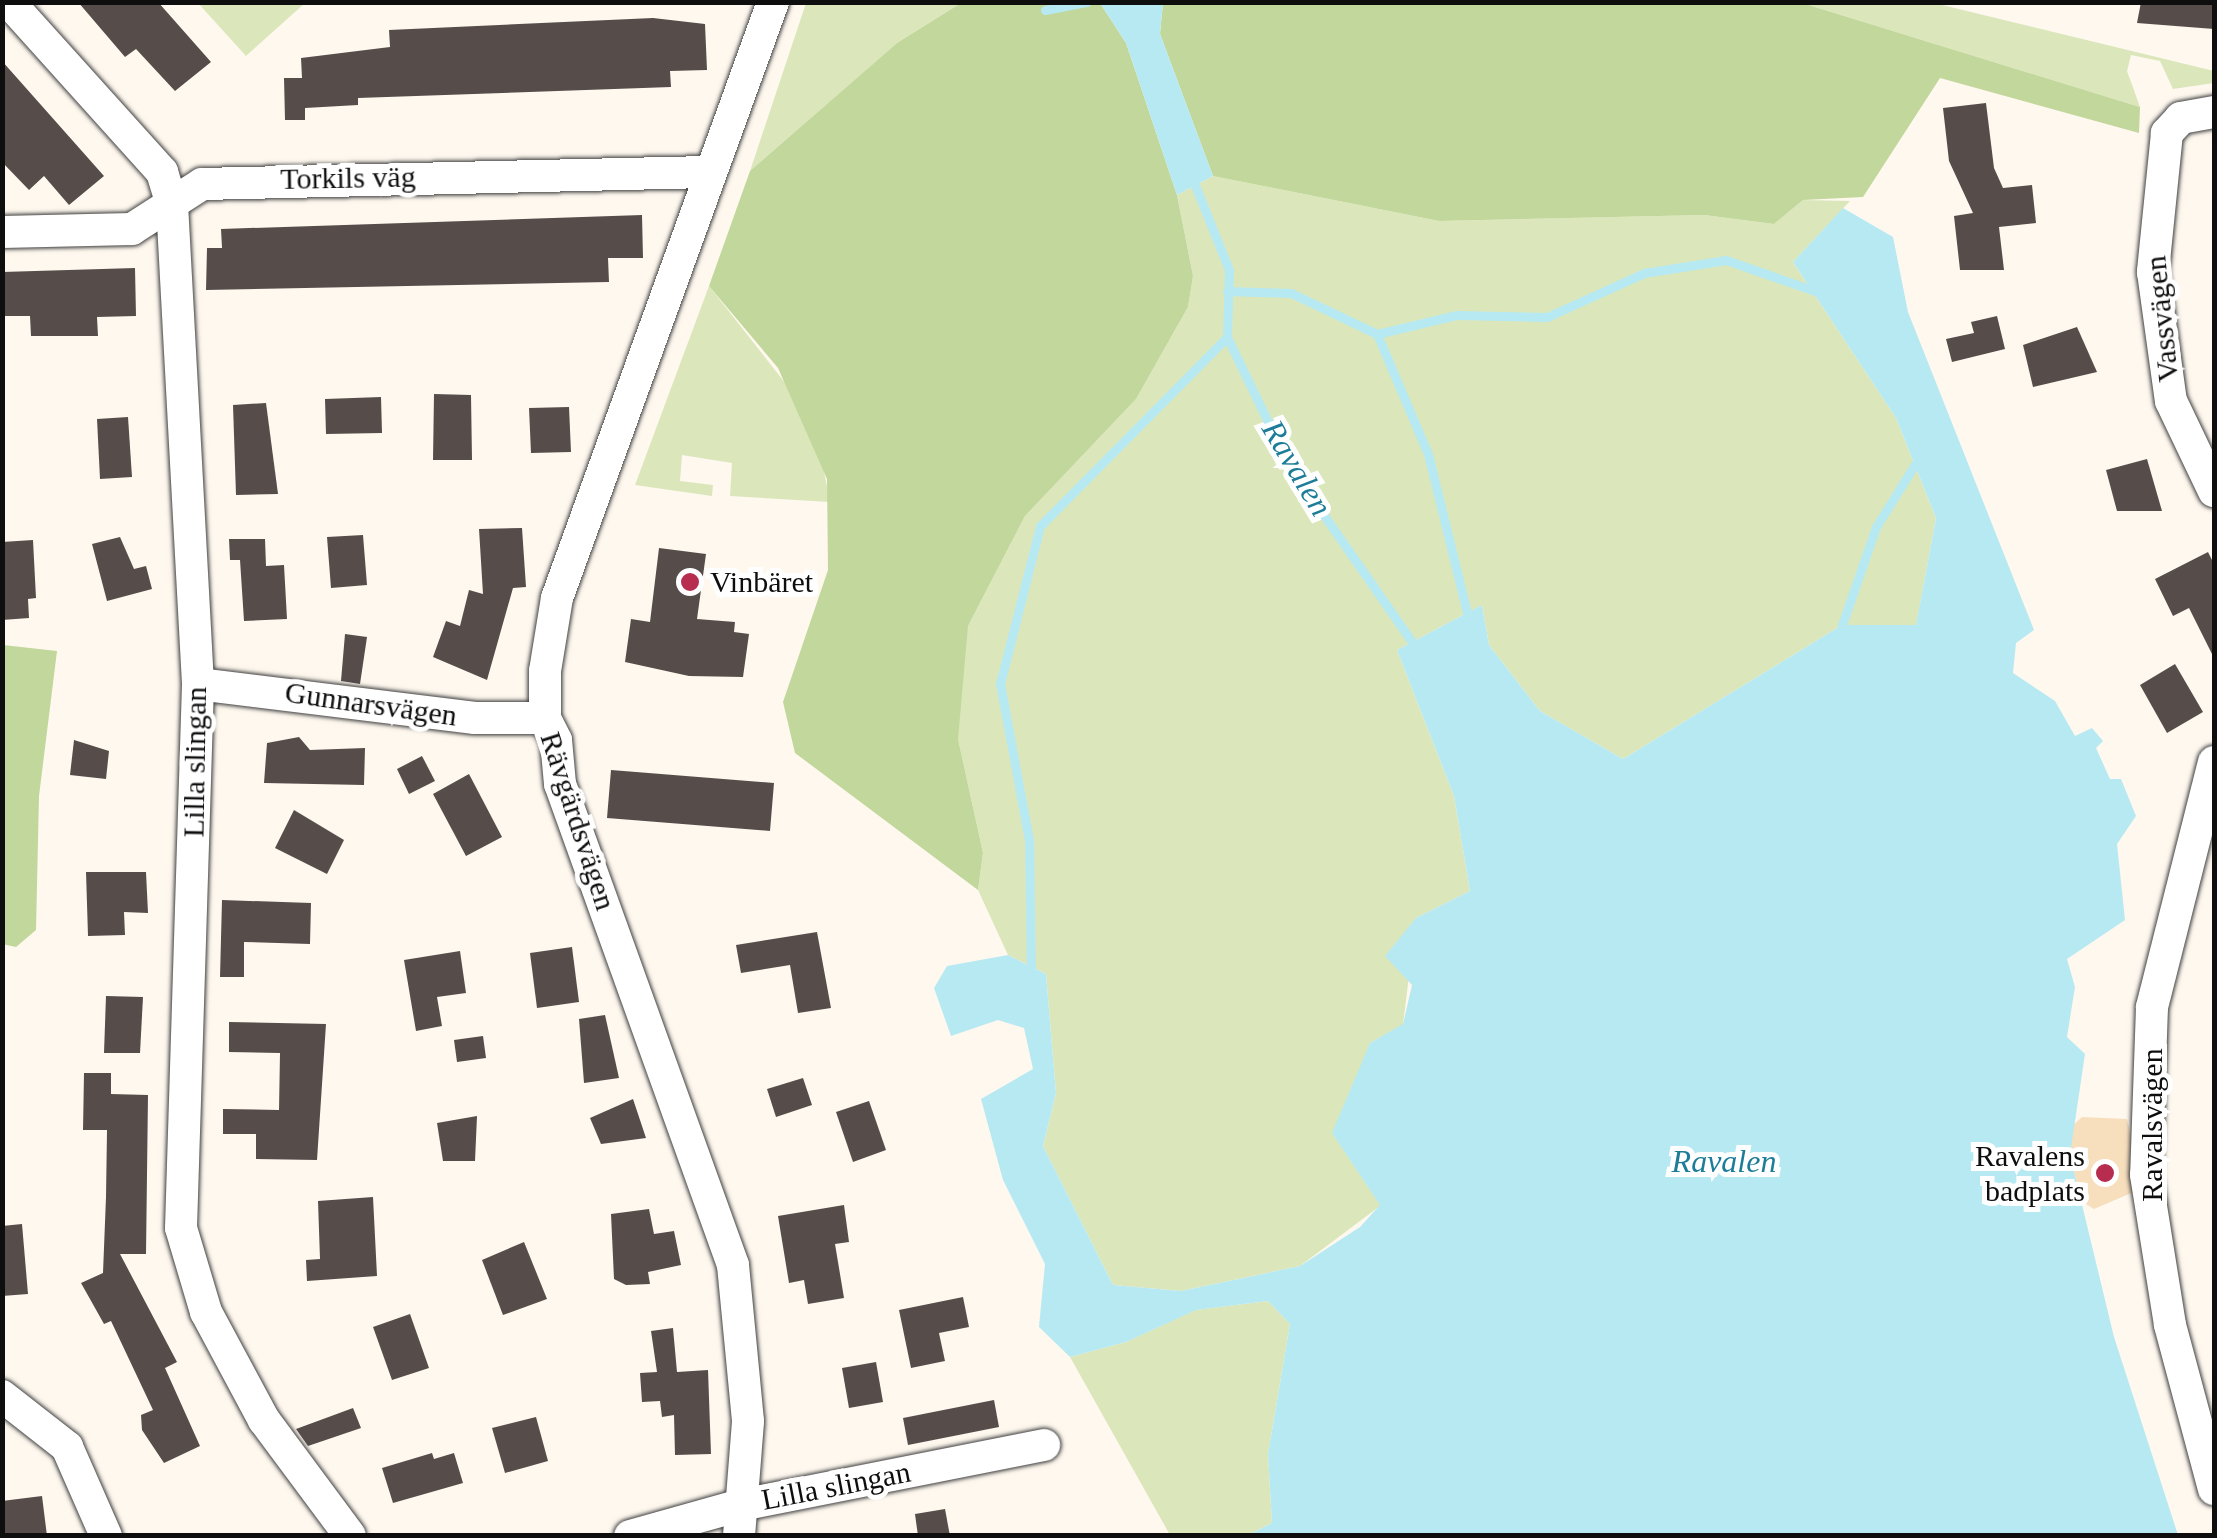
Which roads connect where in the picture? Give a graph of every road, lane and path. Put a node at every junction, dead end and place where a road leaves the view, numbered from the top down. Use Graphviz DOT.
graph roads {
  1 [pos="9,2"];
  2 [pos="773,2"];
  3 [pos="2214,112"];
  4 [pos="707,172"];
  5 [pos="172,204"];
  6 [pos="2,232"];
  7 [pos="2214,491"];
  8 [pos="198,684"];
  9 [pos="545,718"];
  10 [pos="2214,762"];
  11 [pos="2,1396"];
  12 [pos="1044,1445"];
  13 [pos="2214,1489"];
  14 [pos="740,1520"];
  15 [pos="106,1536"];
  16 [pos="350,1536"];
  17 [pos="630,1536"];
  1 -- 5 [label="street, Lilla slingan"];
  2 -- 4 [label="street, Rävgärdsvägen"];
  3 -- 7 [label="street, Vassvägen"];
  4 -- 5 [label="street, Torkils väg"];
  4 -- 9 [label="street, Rävgärdsvägen"];
  5 -- 6 [label="street, Torkils väg"];
  5 -- 8 [label="street, Lilla slingan"];
  8 -- 9 [label="street, Gunnarsvägen"];
  8 -- 16 [label="street, Lilla slingan"];
  9 -- 14 [label="street, Rävgärdsvägen"];
  10 -- 13 [label="street, Ravalsvägen"];
  11 -- 15 [label="street"];
  12 -- 14 [label="street, Lilla slingan"];
  14 -- 17 [label="street, Lilla slingan"];
}
